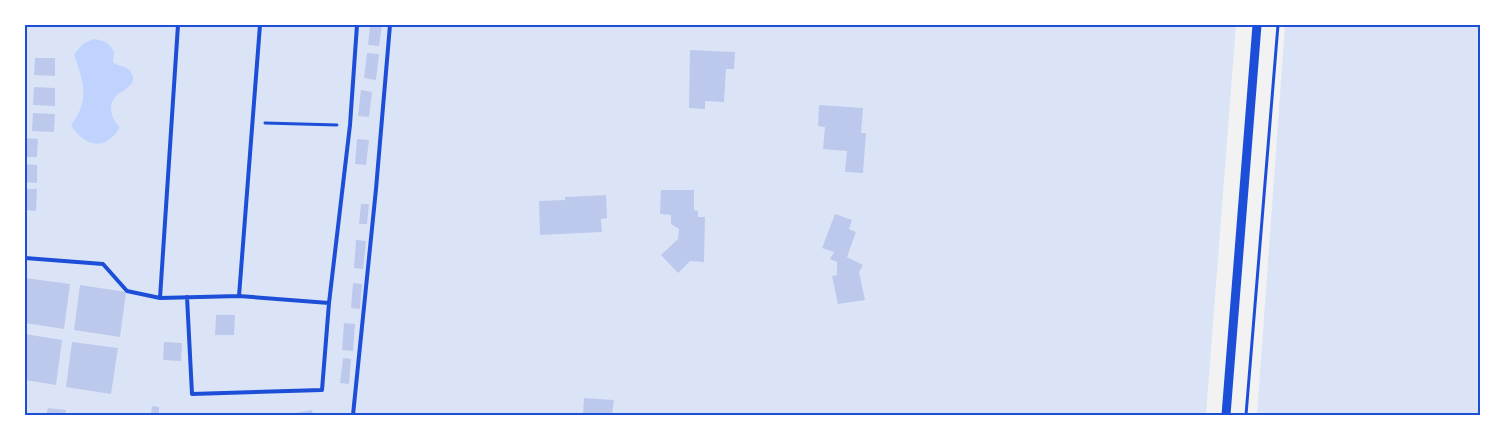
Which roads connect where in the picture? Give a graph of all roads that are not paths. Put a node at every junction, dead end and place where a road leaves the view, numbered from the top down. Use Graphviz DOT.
graph roads {
  1 [pos="178,25"];
  2 [pos="260,25"];
  3 [pos="357,25"];
  4 [pos="390,25"];
  5 [pos="1257,25"];
  6 [pos="25,258"];
  7 [pos="239,296"];
  8 [pos="187,297"];
  9 [pos="160,298"];
  10 [pos="329,303"];
  11 [pos="353,415"];
  12 [pos="1226,415"];
  1 -- 9 [label="lane"];
  2 -- 7 [label="lane"];
  3 -- 10 [label="lane"];
  4 -- 11 [label="lane"];
  5 -- 12 [label="street"];
  6 -- 9 [label="lane"];
  7 -- 8 [label="lane"];
  7 -- 10 [label="lane"];
  8 -- 9 [label="lane"];
  8 -- 10 [label="lane"];
}
